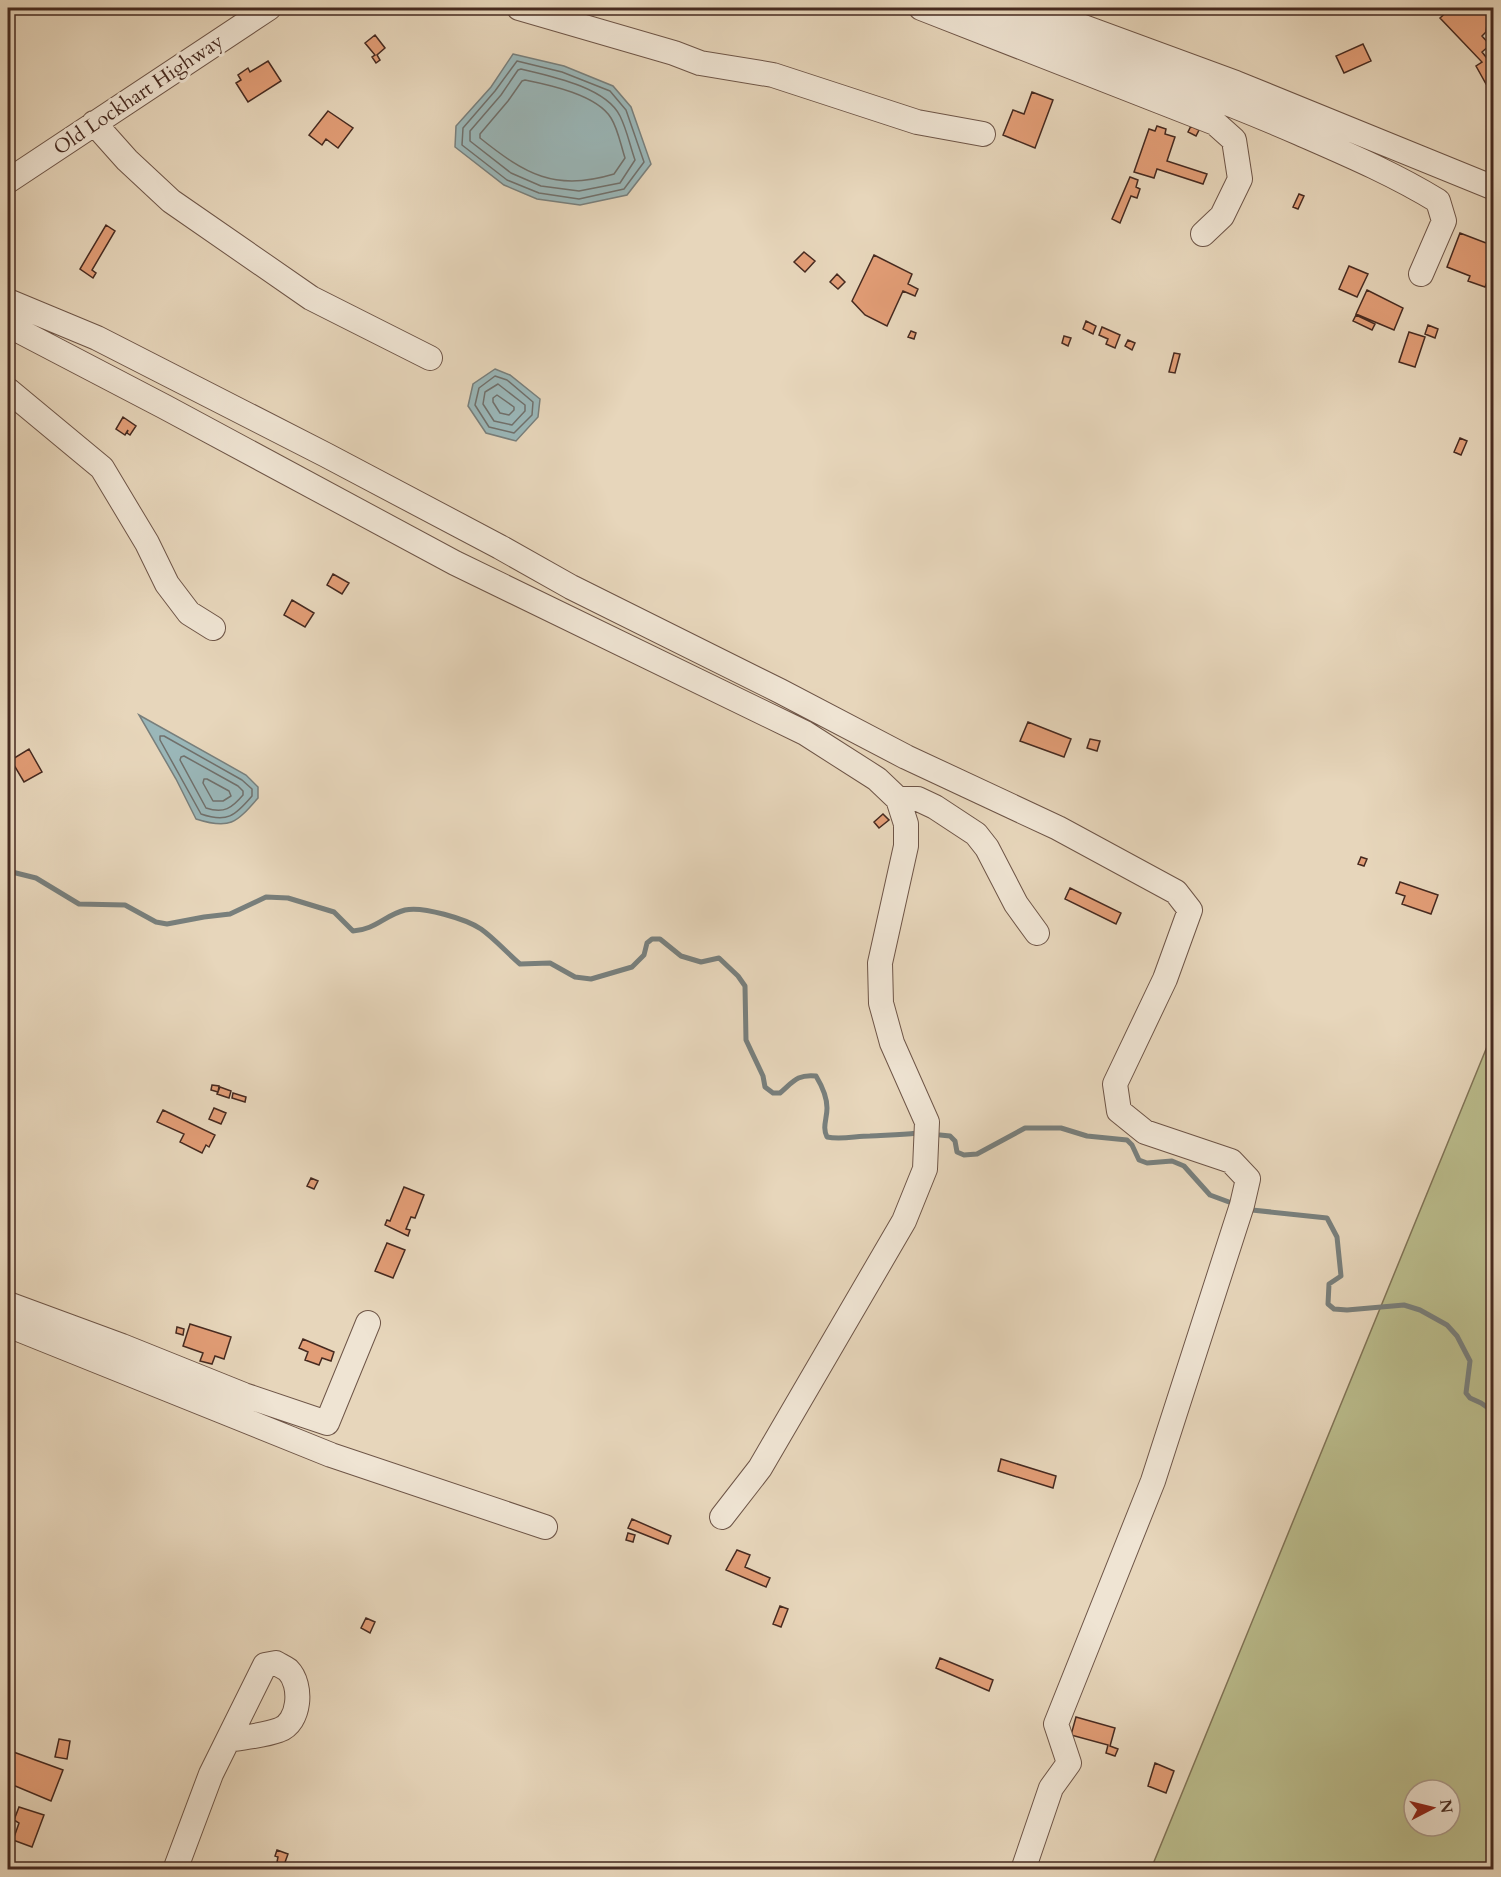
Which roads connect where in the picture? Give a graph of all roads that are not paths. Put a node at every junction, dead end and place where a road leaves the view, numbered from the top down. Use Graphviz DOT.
graph roads {
  1 [pos="269,8"];
  2 [pos="519,8"];
  3 [pos="921,8"];
  4 [pos="971,8"];
  5 [pos="1032,8"];
  6 [pos="93,123"];
  7 [pos="983,134"];
  8 [pos="8,181"];
  9 [pos="1494,188"];
  10 [pos="1203,234"];
  11 [pos="1421,274"];
  12 [pos="8,301"];
  13 [pos="8,325"];
  14 [pos="430,358"];
  15 [pos="8,390"];
  16 [pos="213,628"];
  17 [pos="898,799"];
  18 [pos="1036,933"];
  19 [pos="8,1304"];
  20 [pos="368,1323"];
  21 [pos="8,1325"];
  22 [pos="722,1516"];
  23 [pos="545,1527"];
  24 [pos="228,1740"];
  25 [pos="175,1869"];
  26 [pos="1023,1869"];
  1 -- 6 [label="street, Old Lockhart Highway"];
  2 -- 7 [label="street"];
  3 -- 10 [label="street"];
  4 -- 11 [label="street"];
  5 -- 9 [label="street"];
  6 -- 8 [label="street, Old Lockhart Highway"];
  6 -- 14 [label="street"];
  12 -- 26 [label="street"];
  13 -- 17 [label="street"];
  15 -- 16 [label="street"];
  17 -- 18 [label="street"];
  17 -- 22 [label="street"];
  19 -- 20 [label="street"];
  21 -- 23 [label="street"];
  24 -- 25 [label="street"];
}
